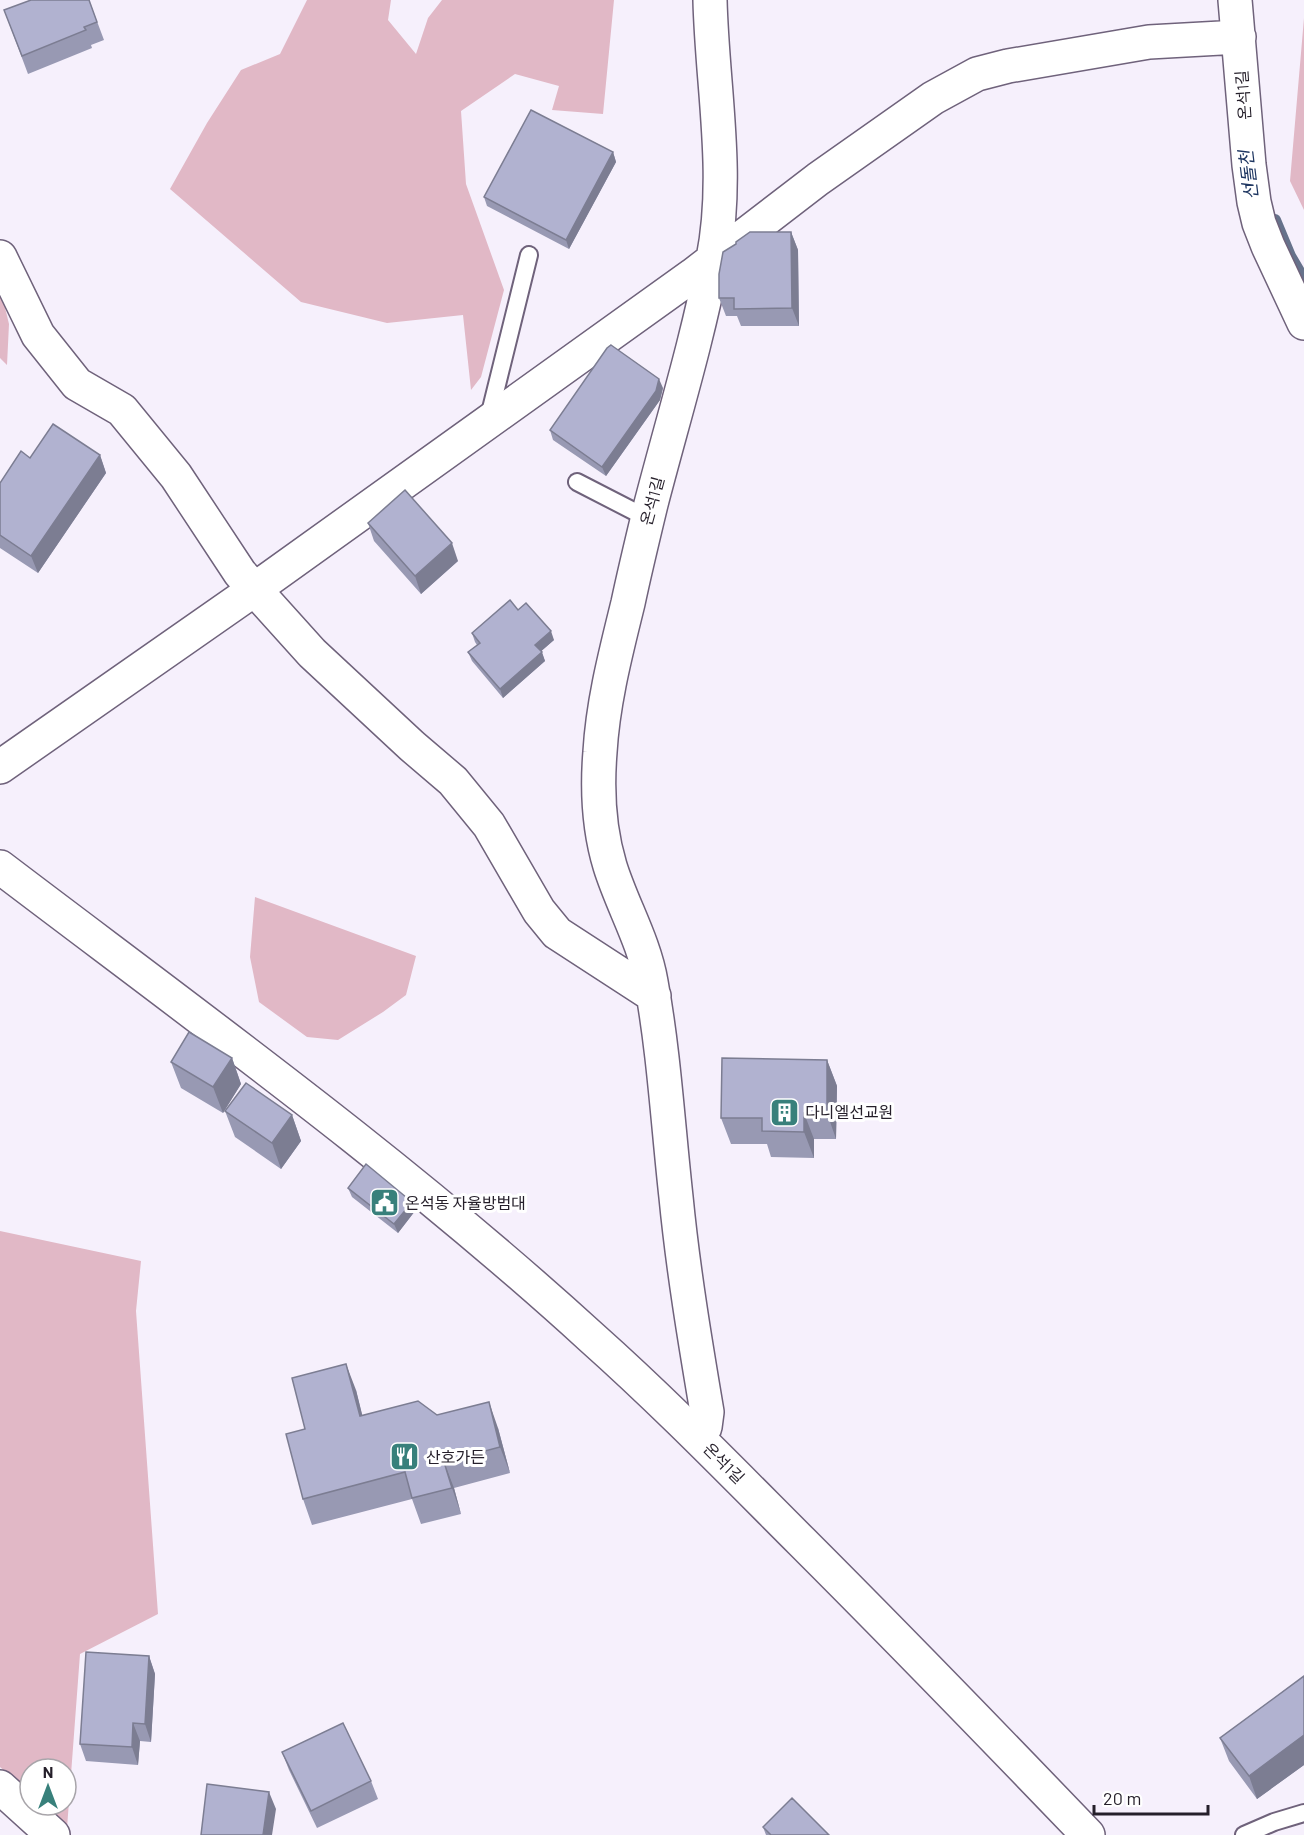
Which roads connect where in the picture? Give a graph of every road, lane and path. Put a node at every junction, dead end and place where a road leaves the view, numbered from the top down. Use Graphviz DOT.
graph roads {
  1 [pos="710,0"];
  2 [pos="1235,0"];
  3 [pos="1239,37"];
  4 [pos="529,255"];
  5 [pos="0,258"];
  6 [pos="713,258"];
  7 [pos="1304,323"];
  8 [pos="488,421"];
  9 [pos="577,482"];
  10 [pos="647,518"];
  11 [pos="255,589"];
  12 [pos="0,767"];
  13 [pos="0,867"];
  14 [pos="654,996"];
  15 [pos="697,1436"];
  16 [pos="1039,1784"];
  17 [pos="0,1787"];
  18 [pos="1304,1813"];
  19 [pos="53,1835"];
  20 [pos="1064,1835"];
  21 [pos="1088,1835"];
  22 [pos="1244,1835"];
  1 -- 6 [label="street, 온석1길"];
  2 -- 3 [label="street, 온석1길"];
  3 -- 6 [label="street"];
  3 -- 7 [label="street, 온석1길"];
  4 -- 8 [label="lane"];
  5 -- 11 [label="street"];
  6 -- 8 [label="street"];
  6 -- 10 [label="street, 온석1길"];
  8 -- 11 [label="street"];
  9 -- 10 [label="lane"];
  10 -- 14 [label="street, 온석1길"];
  11 -- 12 [label="street"];
  11 -- 14 [label="street"];
  13 -- 15 [label="street"];
  14 -- 15 [label="street, 온석1길"];
  15 -- 16 [label="street, 온석1길"];
  16 -- 20 [label="street"];
  16 -- 21 [label="street"];
  17 -- 19 [label="street"];
  18 -- 22 [label="lane"];
}
